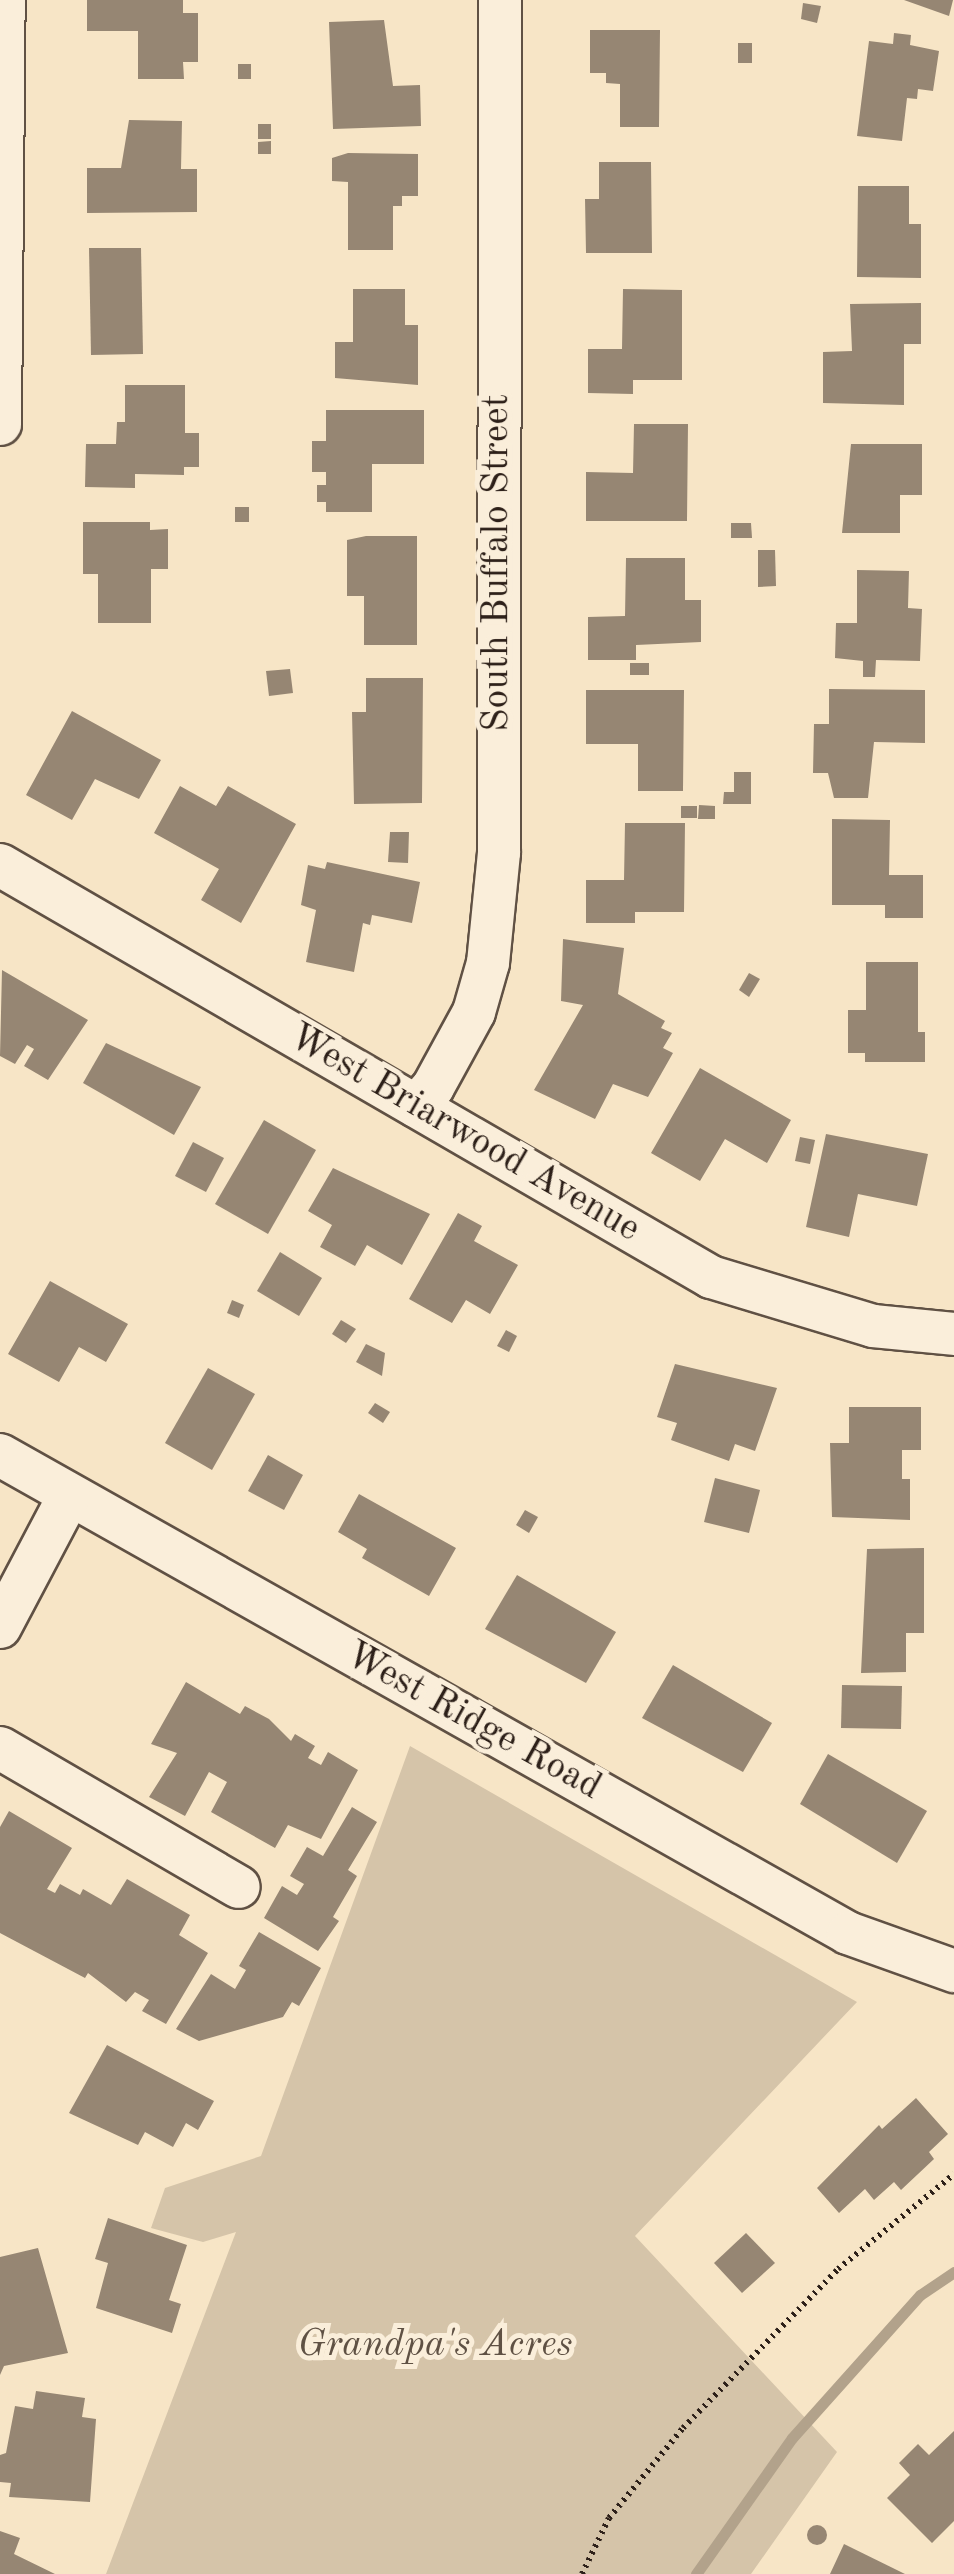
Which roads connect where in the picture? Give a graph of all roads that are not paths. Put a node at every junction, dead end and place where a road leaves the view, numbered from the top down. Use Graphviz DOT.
graph roads {
  1 [pos="4,0"];
  2 [pos="500,0"];
  3 [pos="0,424"];
  4 [pos="0,864"];
  5 [pos="416,1106"];
  6 [pos="954,1334"];
  7 [pos="0,1455"];
  8 [pos="69,1496"];
  9 [pos="0,1626"];
  10 [pos="0,1748"];
  11 [pos="240,1888"];
  12 [pos="954,1971"];
  1 -- 3 [label="street"];
  2 -- 5 [label="street, South Buffalo Street"];
  4 -- 5 [label="street, West Briarwood Avenue"];
  5 -- 6 [label="street, West Briarwood Avenue"];
  7 -- 8 [label="street, West Ridge Road"];
  8 -- 9 [label="street"];
  8 -- 12 [label="street, West Ridge Road"];
  10 -- 11 [label="street"];
}
